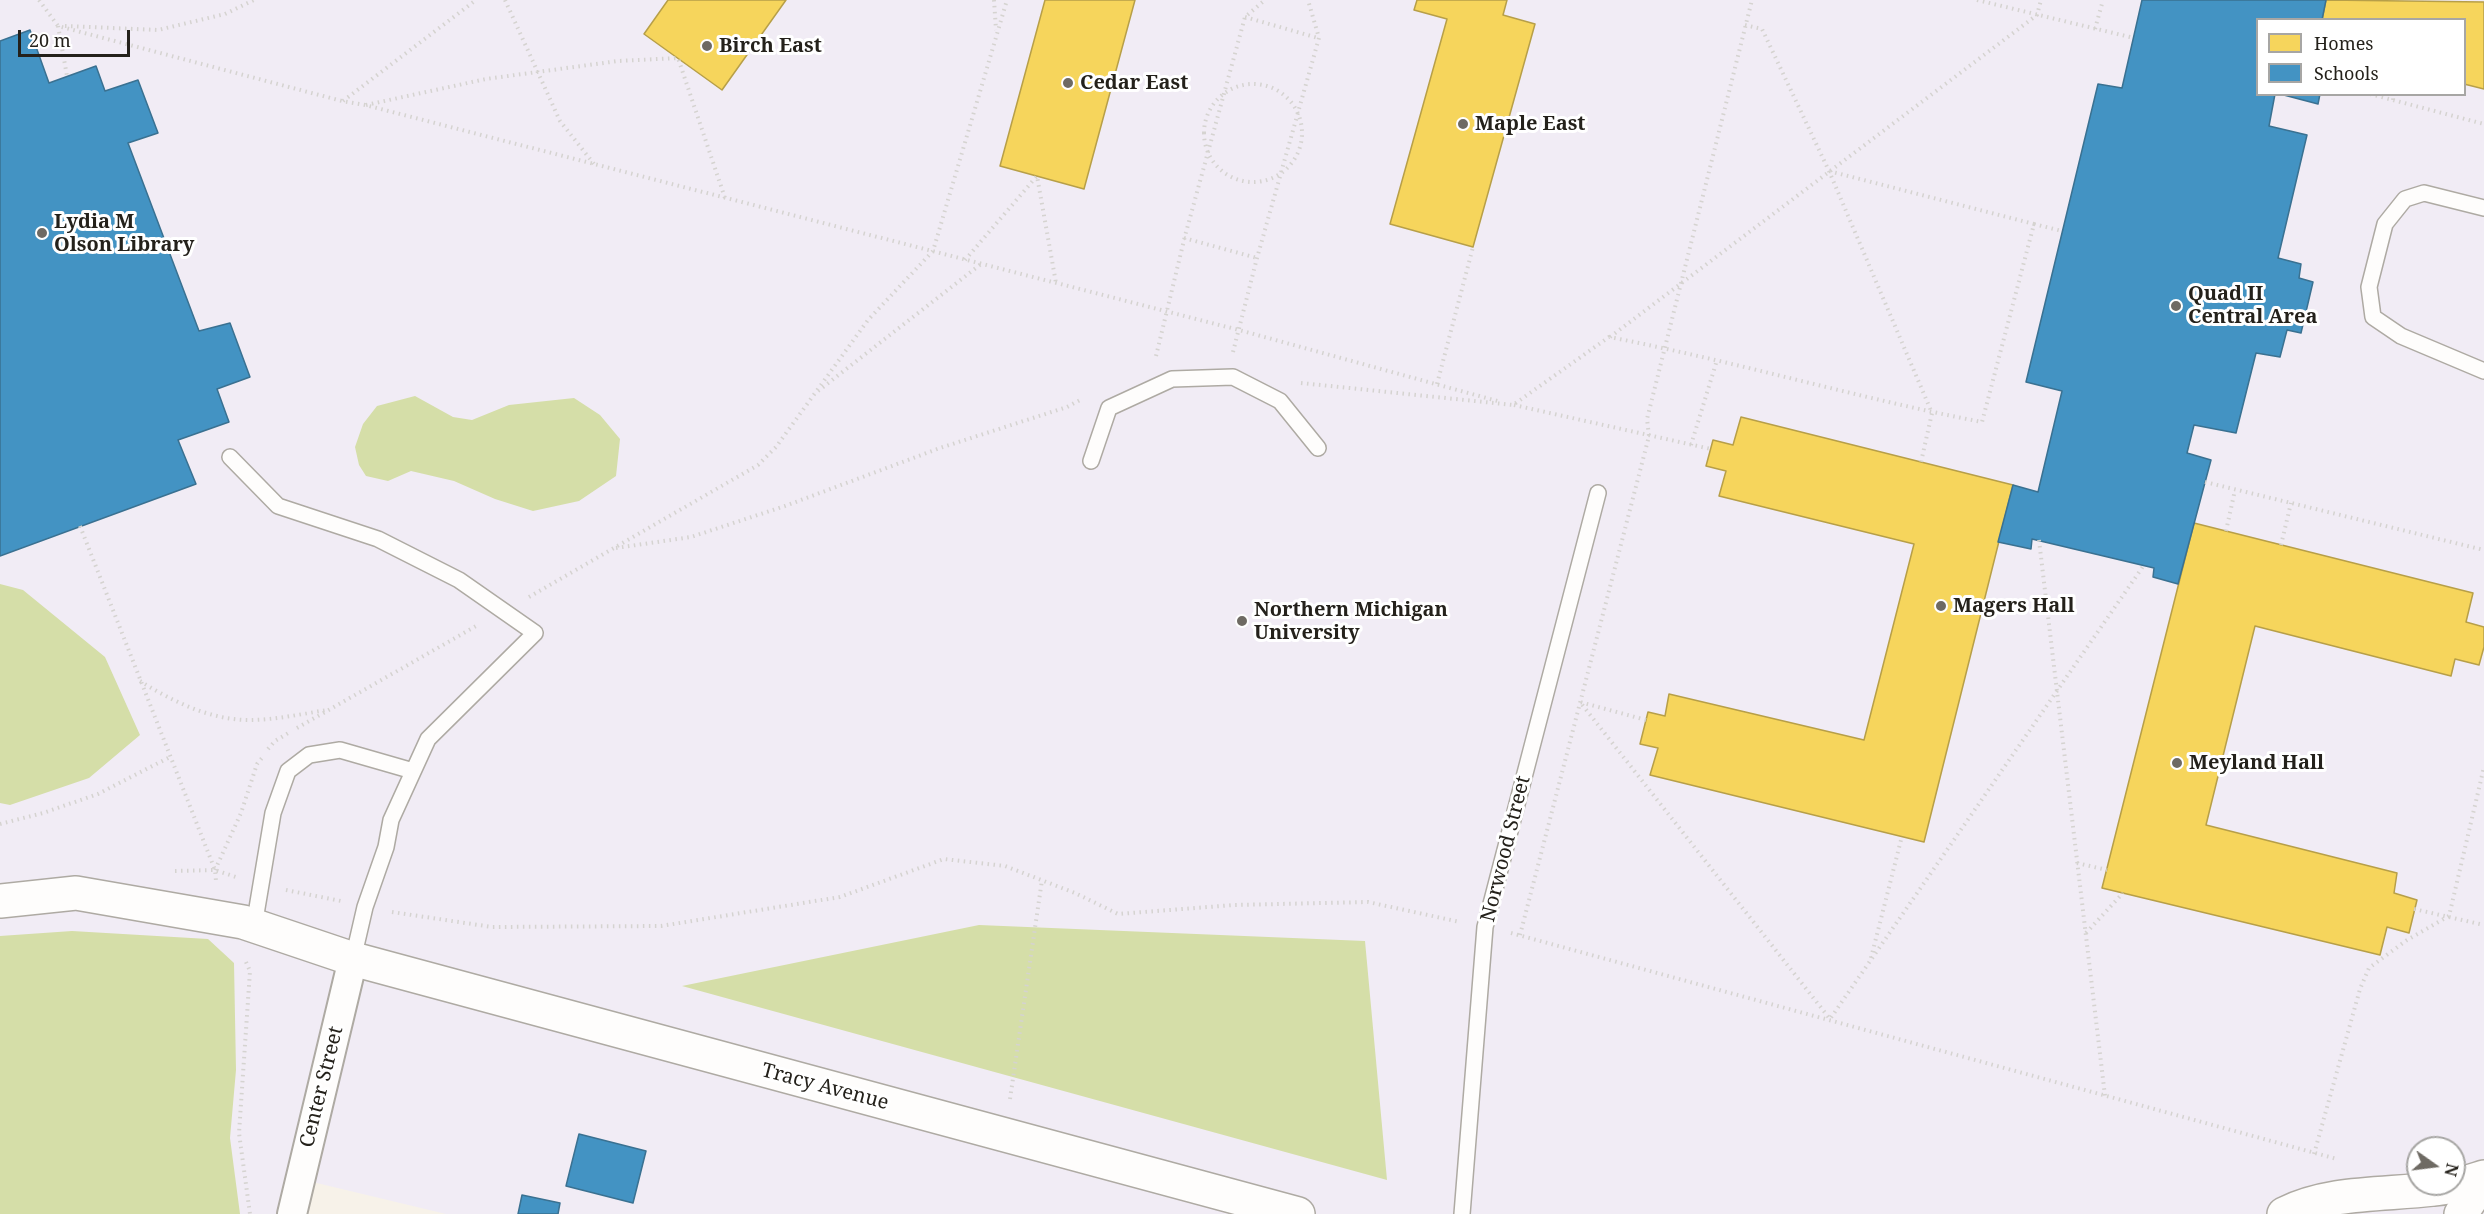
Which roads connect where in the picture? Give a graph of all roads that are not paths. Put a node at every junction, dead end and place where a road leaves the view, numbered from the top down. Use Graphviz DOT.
graph roads {
  1 [pos="2484,208"];
  2 [pos="2484,371"];
  3 [pos="1318,448"];
  4 [pos="230,457"];
  5 [pos="1091,461"];
  6 [pos="1598,493"];
  7 [pos="413,771"];
  8 [pos="0,901"];
  9 [pos="254,926"];
  10 [pos="353,959"];
  11 [pos="2484,1177"];
  12 [pos="2484,1184"];
  13 [pos="292,1214"];
  14 [pos="1298,1214"];
  15 [pos="1462,1214"];
  16 [pos="2284,1214"];
  17 [pos="2461,1214"];
  1 -- 2 [label="lane"];
  3 -- 5 [label="lane"];
  4 -- 7 [label="lane"];
  6 -- 15 [label="lane, Norwood Street"];
  7 -- 9 [label="lane"];
  7 -- 10 [label="lane"];
  8 -- 9 [label="street, Tracy Avenue"];
  9 -- 10 [label="street, Tracy Avenue"];
  10 -- 13 [label="street, Center Street"];
  10 -- 14 [label="street, Tracy Avenue"];
  11 -- 16 [label="street"];
  12 -- 17 [label="street"];
}
